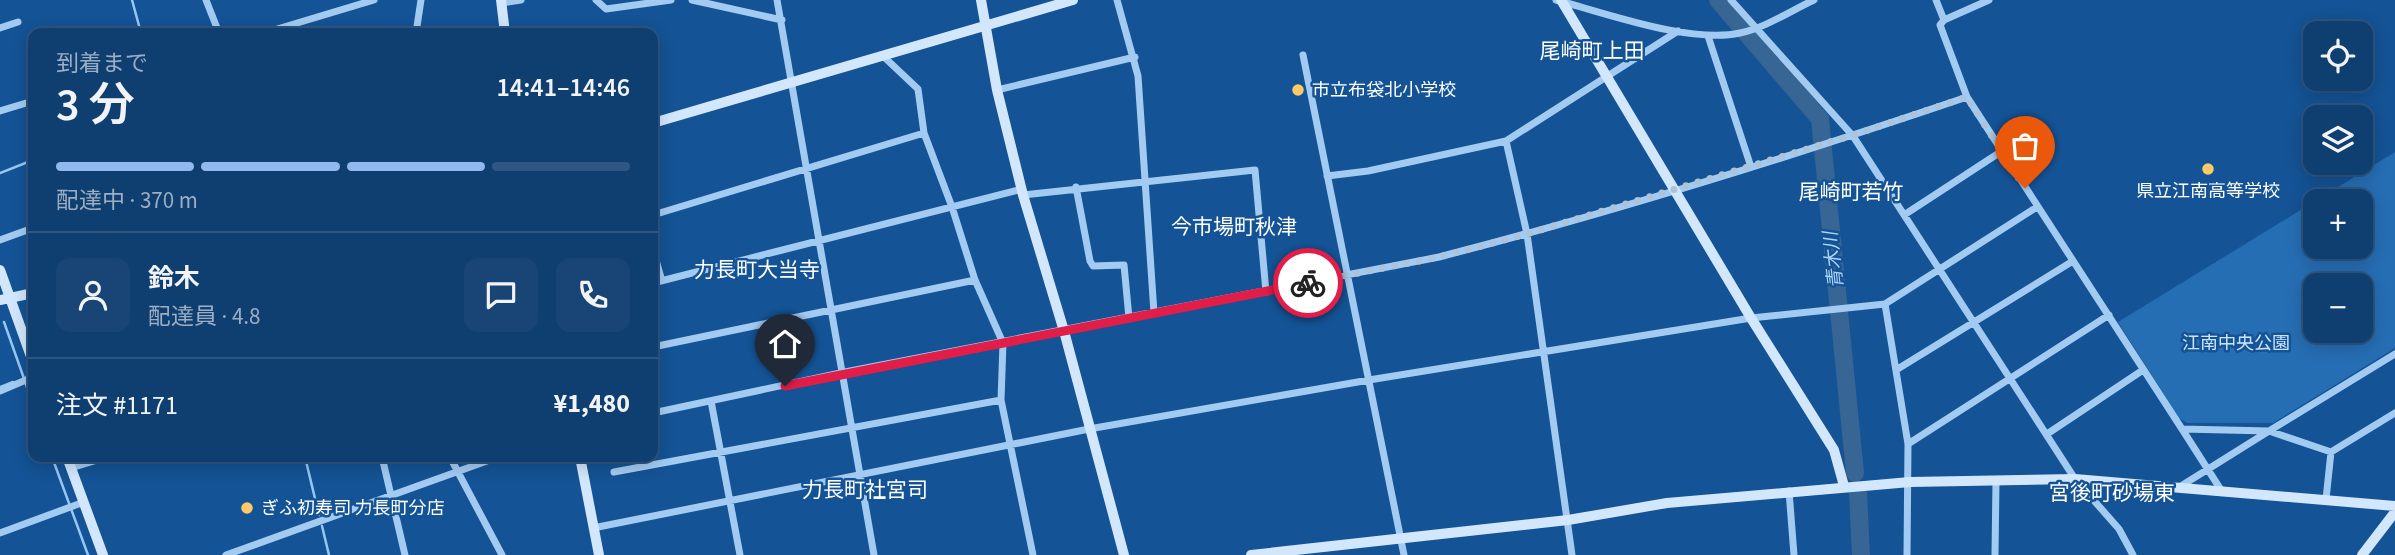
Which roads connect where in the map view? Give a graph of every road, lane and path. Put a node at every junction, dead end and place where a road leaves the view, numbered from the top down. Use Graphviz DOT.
graph roads {
  1 [pos="206,0"];
  2 [pos="374,0"];
  3 [pos="421,0"];
  4 [pos="521,0"];
  5 [pos="596,0"];
  6 [pos="671,0"];
  7 [pos="692,0"];
  8 [pos="778,0"];
  9 [pos="981,0"];
  10 [pos="1073,0"];
  11 [pos="1117,0"];
  12 [pos="1731,0"];
  13 [pos="1936,0"];
  14 [pos="1989,0"];
  15 [pos="501,1"];
  16 [pos="1560,1"];
  17 [pos="1808,1"];
  18 [pos="782,20"];
  19 [pos="1944,20"];
  20 [pos="18,22"];
  21 [pos="985,25"];
  22 [pos="0,28"];
  23 [pos="217,28"];
  24 [pos="281,28"];
  25 [pos="417,28"];
  26 [pos="504,28"];
  27 [pos="1754,29"];
  28 [pos="1678,31"];
  29 [pos="1709,36"];
  30 [pos="1303,55"];
  31 [pos="883,56"];
  32 [pos="1135,57"];
  33 [pos="1607,78"];
  34 [pos="793,83"];
  35 [pos="997,90"];
  36 [pos="1967,97"];
  37 [pos="28,103"];
  38 [pos="0,111"];
  39 [pos="658,122"];
  40 [pos="923,132"];
  41 [pos="1853,135"];
  42 [pos="1506,141"];
  43 [pos="2002,151"];
  44 [pos="1751,167"];
  45 [pos="808,169"];
  46 [pos="1327,176"];
  47 [pos="1147,181"];
  48 [pos="1076,187"];
  49 [pos="1674,189"];
  50 [pos="1022,192"];
  51 [pos="952,207"];
  52 [pos="2037,207"];
  53 [pos="658,214"];
  54 [pos="1904,215"];
  55 [pos="28,230"];
  56 [pos="1527,234"];
  57 [pos="0,240"];
  58 [pos="820,242"];
  59 [pos="2073,261"];
  60 [pos="658,267"];
  61 [pos="0,270"];
  62 [pos="1939,270"];
  63 [pos="1347,276"];
  64 [pos="975,280"];
  65 [pos="662,281"];
  66 [pos="658,282"];
  67 [pos="1266,292"];
  68 [pos="28,294"];
  69 [pos="10,298"];
  70 [pos="1885,304"];
  71 [pos="833,312"];
  72 [pos="1154,313"];
  73 [pos="2109,315"];
  74 [pos="1129,318"];
  75 [pos="1751,318"];
  76 [pos="1975,323"];
  77 [pos="1064,331"];
  78 [pos="1003,343"];
  79 [pos="658,347"];
  80 [pos="28,348"];
  81 [pos="1543,352"];
  82 [pos="2395,354"];
  83 [pos="1896,370"];
  84 [pos="2143,370"];
  85 [pos="843,373"];
  86 [pos="2011,377"];
  87 [pos="28,379"];
  88 [pos="1369,380"];
  89 [pos="0,391"];
  90 [pos="1001,400"];
  91 [pos="712,401"];
  92 [pos="658,412"];
  93 [pos="2395,412"];
  94 [pos="852,428"];
  95 [pos="1089,429"];
  96 [pos="2182,429"];
  97 [pos="2269,431"];
  98 [pos="2047,434"];
  99 [pos="1908,444"];
  100 [pos="1009,445"];
  101 [pos="721,452"];
  102 [pos="2331,452"];
  103 [pos="69,462"];
  104 [pos="383,462"];
  105 [pos="452,462"];
  106 [pos="484,462"];
  107 [pos="581,462"];
  108 [pos="2208,470"];
  109 [pos="456,472"];
  110 [pos="614,472"];
  111 [pos="860,475"];
  112 [pos="2075,479"];
  113 [pos="1996,481"];
  114 [pos="1909,482"];
  115 [pos="1844,486"];
  116 [pos="2181,486"];
  117 [pos="2221,490"];
  118 [pos="1789,491"];
  119 [pos="391,495"];
  120 [pos="2326,499"];
  121 [pos="84,502"];
  122 [pos="730,502"];
  123 [pos="2395,506"];
  124 [pos="2395,512"];
  125 [pos="1568,520"];
  126 [pos="593,528"];
  127 [pos="0,533"];
  128 [pos="1402,540"];
  129 [pos="103,555"];
  130 [pos="226,555"];
  131 [pos="405,555"];
  132 [pos="502,555"];
  133 [pos="599,555"];
  134 [pos="740,555"];
  135 [pos="874,555"];
  136 [pos="1033,555"];
  137 [pos="1124,555"];
  138 [pos="1251,555"];
  139 [pos="1404,555"];
  140 [pos="1572,555"];
  141 [pos="1794,555"];
  142 [pos="1907,555"];
  143 [pos="1995,555"];
  144 [pos="2133,555"];
  145 [pos="2362,555"];
  1 -- 23 [label="street"];
  2 -- 24 [label="street"];
  3 -- 25 [label="street"];
  4 -- 15 [label="street"];
  5 -- 6 [label="street"];
  7 -- 18 [label="street"];
  8 -- 18 [label="street"];
  9 -- 21 [label="street"];
  10 -- 21 [label="street"];
  11 -- 32 [label="street"];
  12 -- 27 [label="street"];
  13 -- 19 [label="street"];
  14 -- 19 [label="street"];
  15 -- 26 [label="street"];
  16 -- 28 [label="street"];
  16 -- 33 [label="street"];
  17 -- 27 [label="street"];
  18 -- 34 [label="street"];
  19 -- 36 [label="street"];
  20 -- 22 [label="street"];
  21 -- 31 [label="street"];
  21 -- 35 [label="street"];
  27 -- 29 [label="street"];
  27 -- 41 [label="street"];
  28 -- 29 [label="street"];
  28 -- 33 [label="street"];
  29 -- 44 [label="street"];
  30 -- 46 [label="street"];
  31 -- 34 [label="street"];
  31 -- 40 [label="street"];
  32 -- 35 [label="street"];
  32 -- 47 [label="street"];
  33 -- 42 [label="street"];
  33 -- 49 [label="street"];
  34 -- 39 [label="street"];
  34 -- 45 [label="street"];
  35 -- 50 [label="street"];
  36 -- 41 [label="street"];
  36 -- 43 [label="street"];
  37 -- 38 [label="street"];
  40 -- 45 [label="street"];
  40 -- 51 [label="street"];
  41 -- 44 [label="street"];
  41 -- 54 [label="street"];
  42 -- 46 [label="street"];
  42 -- 56 [label="street"];
  43 -- 52 [label="street"];
  43 -- 54 [label="street"];
  44 -- 49 [label="street"];
  45 -- 53 [label="street"];
  45 -- 58 [label="street"];
  46 -- 63 [label="street"];
  47 -- 48 [label="street"];
  47 -- 67 [label="street"];
  47 -- 72 [label="street"];
  48 -- 50 [label="street"];
  48 -- 74 [label="street"];
  49 -- 56 [label="street"];
  49 -- 75 [label="street"];
  50 -- 51 [label="street"];
  50 -- 77 [label="street"];
  51 -- 58 [label="street"];
  51 -- 64 [label="street"];
  52 -- 59 [label="street"];
  52 -- 62 [label="street"];
  54 -- 62 [label="street"];
  55 -- 57 [label="street"];
  56 -- 63 [label="street"];
  56 -- 81 [label="street"];
  58 -- 65 [label="street"];
  58 -- 71 [label="street"];
  59 -- 73 [label="street"];
  59 -- 76 [label="street"];
  60 -- 65 [label="street"];
  61 -- 69 [label="street"];
  62 -- 70 [label="street"];
  62 -- 76 [label="street"];
  63 -- 67 [label="street"];
  63 -- 88 [label="street"];
  64 -- 71 [label="street"];
  64 -- 78 [label="street"];
  65 -- 66 [label="street"];
  67 -- 72 [label="street"];
  68 -- 69 [label="street"];
  69 -- 80 [label="street"];
  70 -- 75 [label="street"];
  70 -- 83 [label="street"];
  71 -- 79 [label="street"];
  71 -- 85 [label="street"];
  72 -- 74 [label="street"];
  73 -- 84 [label="street"];
  73 -- 86 [label="street"];
  74 -- 77 [label="street"];
  75 -- 81 [label="street"];
  75 -- 115 [label="street"];
  76 -- 83 [label="street"];
  76 -- 86 [label="street"];
  77 -- 78 [label="street"];
  77 -- 95 [label="street"];
  78 -- 85 [label="street"];
  78 -- 90 [label="street"];
  81 -- 88 [label="street"];
  81 -- 125 [label="street"];
  82 -- 97 [label="street"];
  83 -- 99 [label="street"];
  84 -- 96 [label="street"];
  84 -- 98 [label="street"];
  85 -- 91 [label="street"];
  85 -- 94 [label="street"];
  86 -- 98 [label="street"];
  86 -- 99 [label="street"];
  87 -- 89 [label="street"];
  88 -- 95 [label="street"];
  88 -- 128 [label="street"];
  90 -- 94 [label="street"];
  90 -- 100 [label="street"];
  91 -- 92 [label="street"];
  91 -- 101 [label="street"];
  93 -- 102 [label="street"];
  94 -- 101 [label="street"];
  94 -- 111 [label="street"];
  95 -- 100 [label="street"];
  95 -- 137 [label="street"];
  96 -- 97 [label="street"];
  96 -- 108 [label="street"];
  97 -- 102 [label="street"];
  97 -- 108 [label="street"];
  98 -- 112 [label="street"];
  99 -- 114 [label="street"];
  100 -- 111 [label="street"];
  100 -- 136 [label="street"];
  101 -- 110 [label="street"];
  101 -- 122 [label="street"];
  102 -- 120 [label="street"];
  103 -- 121 [label="street"];
  104 -- 119 [label="street"];
  105 -- 109 [label="street"];
  106 -- 109 [label="street"];
  107 -- 126 [label="street"];
  108 -- 116 [label="street"];
  108 -- 117 [label="street"];
  109 -- 119 [label="street"];
  109 -- 132 [label="street"];
  111 -- 122 [label="street"];
  111 -- 135 [label="street"];
  112 -- 113 [label="street"];
  112 -- 116 [label="street"];
  112 -- 144 [label="street"];
  113 -- 114 [label="street"];
  113 -- 143 [label="street"];
  114 -- 115 [label="street"];
  114 -- 142 [label="street"];
  115 -- 118 [label="street"];
  116 -- 117 [label="street"];
  117 -- 120 [label="street"];
  118 -- 125 [label="street"];
  118 -- 141 [label="street"];
  119 -- 130 [label="street"];
  119 -- 131 [label="street"];
  120 -- 123 [label="street"];
  121 -- 127 [label="street"];
  121 -- 129 [label="street"];
  122 -- 126 [label="street"];
  122 -- 134 [label="street"];
  124 -- 145 [label="street"];
  125 -- 128 [label="street"];
  125 -- 140 [label="street"];
  126 -- 133 [label="street"];
  128 -- 138 [label="street"];
  128 -- 139 [label="street"];
}
